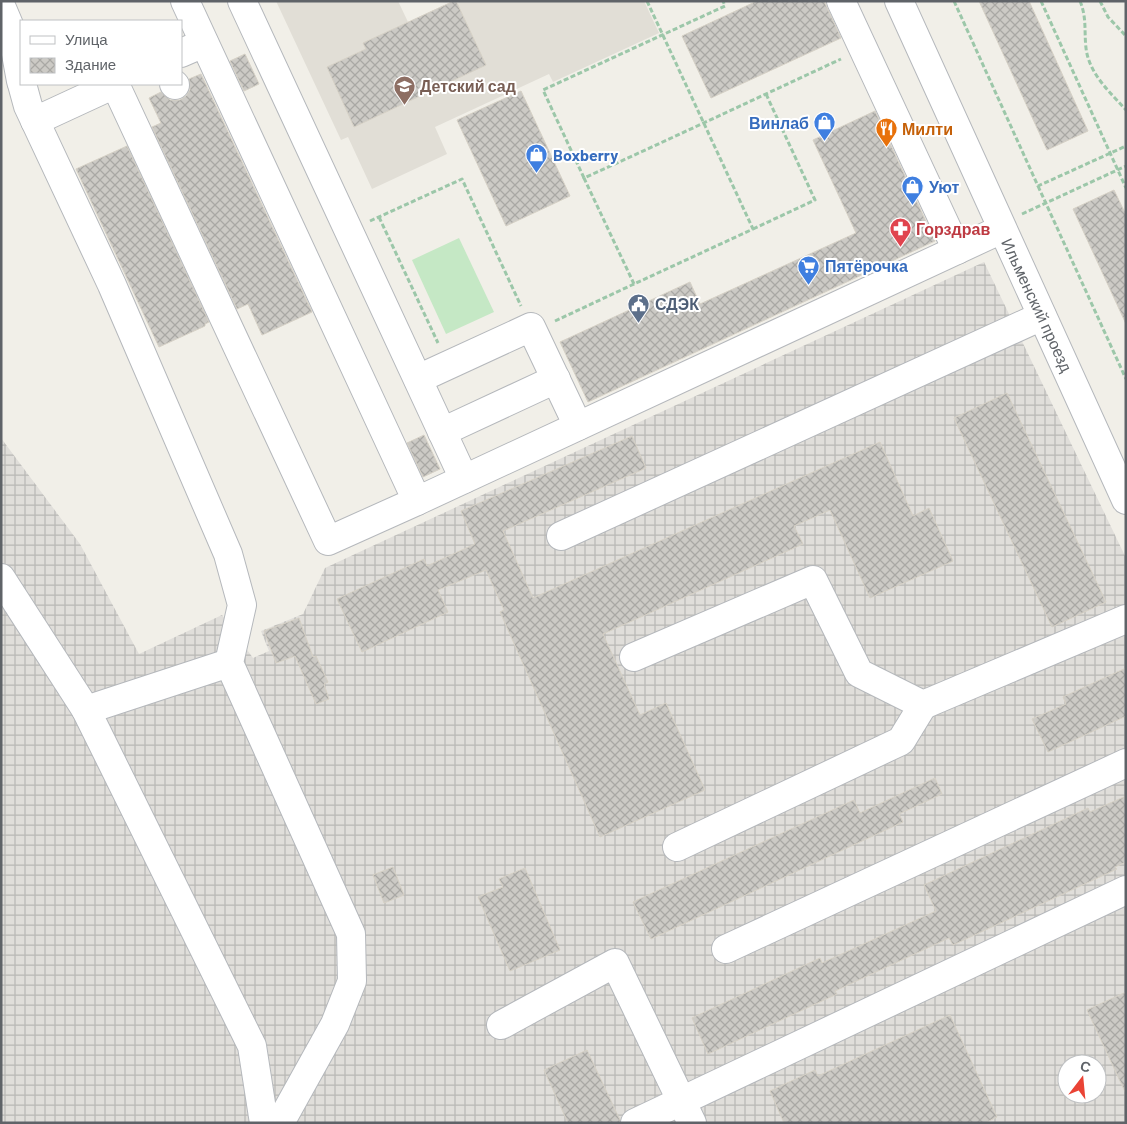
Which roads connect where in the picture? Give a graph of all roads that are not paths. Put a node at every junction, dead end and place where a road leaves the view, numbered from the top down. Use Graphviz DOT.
graph roads {
  1 [pos="5,1"];
  2 [pos="184,1"];
  3 [pos="242,1"];
  4 [pos="841,1"];
  5 [pos="899,1"];
  6 [pos="1,4"];
  7 [pos="193,48"];
  8 [pos="20,72"];
  9 [pos="23,85"];
  10 [pos="113,85"];
  11 [pos="115,85"];
  12 [pos="35,121"];
  13 [pos="1001,226"];
  14 [pos="957,250"];
  15 [pos="1042,316"];
  16 [pos="418,379"];
  17 [pos="556,379"];
  18 [pos="578,426"];
  19 [pos="442,432"];
  20 [pos="464,478"];
  21 [pos="417,500"];
  22 [pos="1126,500"];
  23 [pos="561,536"];
  24 [pos="1,578"];
  25 [pos="1126,619"];
  26 [pos="634,657"];
  27 [pos="229,663"];
  28 [pos="923,705"];
  29 [pos="86,710"];
  30 [pos="1126,763"];
  31 [pos="677,847"];
  32 [pos="1126,890"];
  33 [pos="726,950"];
  34 [pos="501,1026"];
  35 [pos="686,1111"];
  36 [pos="264,1123"];
  37 [pos="280,1123"];
  38 [pos="635,1123"];
  1 -- 6 [label="street"];
  2 -- 7 [label="street"];
  3 -- 16 [label="street"];
  4 -- 14 [label="street"];
  5 -- 13 [label="street, Ильменский проезд"];
  6 -- 8 [label="street"];
  7 -- 21 [label="street"];
  9 -- 12 [label="street"];
  10 -- 12 [label="street"];
  11 -- 21 [label="street"];
  12 -- 27 [label="street"];
  13 -- 14 [label="street"];
  13 -- 15 [label="street, Ильменский проезд"];
  14 -- 18 [label="street"];
  15 -- 22 [label="street, Ильменский проезд"];
  15 -- 23 [label="street"];
  16 -- 17 [label="street"];
  16 -- 19 [label="street"];
  17 -- 18 [label="street"];
  17 -- 19 [label="street"];
  18 -- 20 [label="street"];
  19 -- 20 [label="street"];
  20 -- 21 [label="street"];
  24 -- 29 [label="street"];
  25 -- 28 [label="street"];
  26 -- 28 [label="street"];
  27 -- 29 [label="street"];
  27 -- 37 [label="street"];
  28 -- 31 [label="street"];
  29 -- 36 [label="street"];
  30 -- 33 [label="street"];
  32 -- 35 [label="street"];
  34 -- 35 [label="street"];
  35 -- 38 [label="street"];
}
